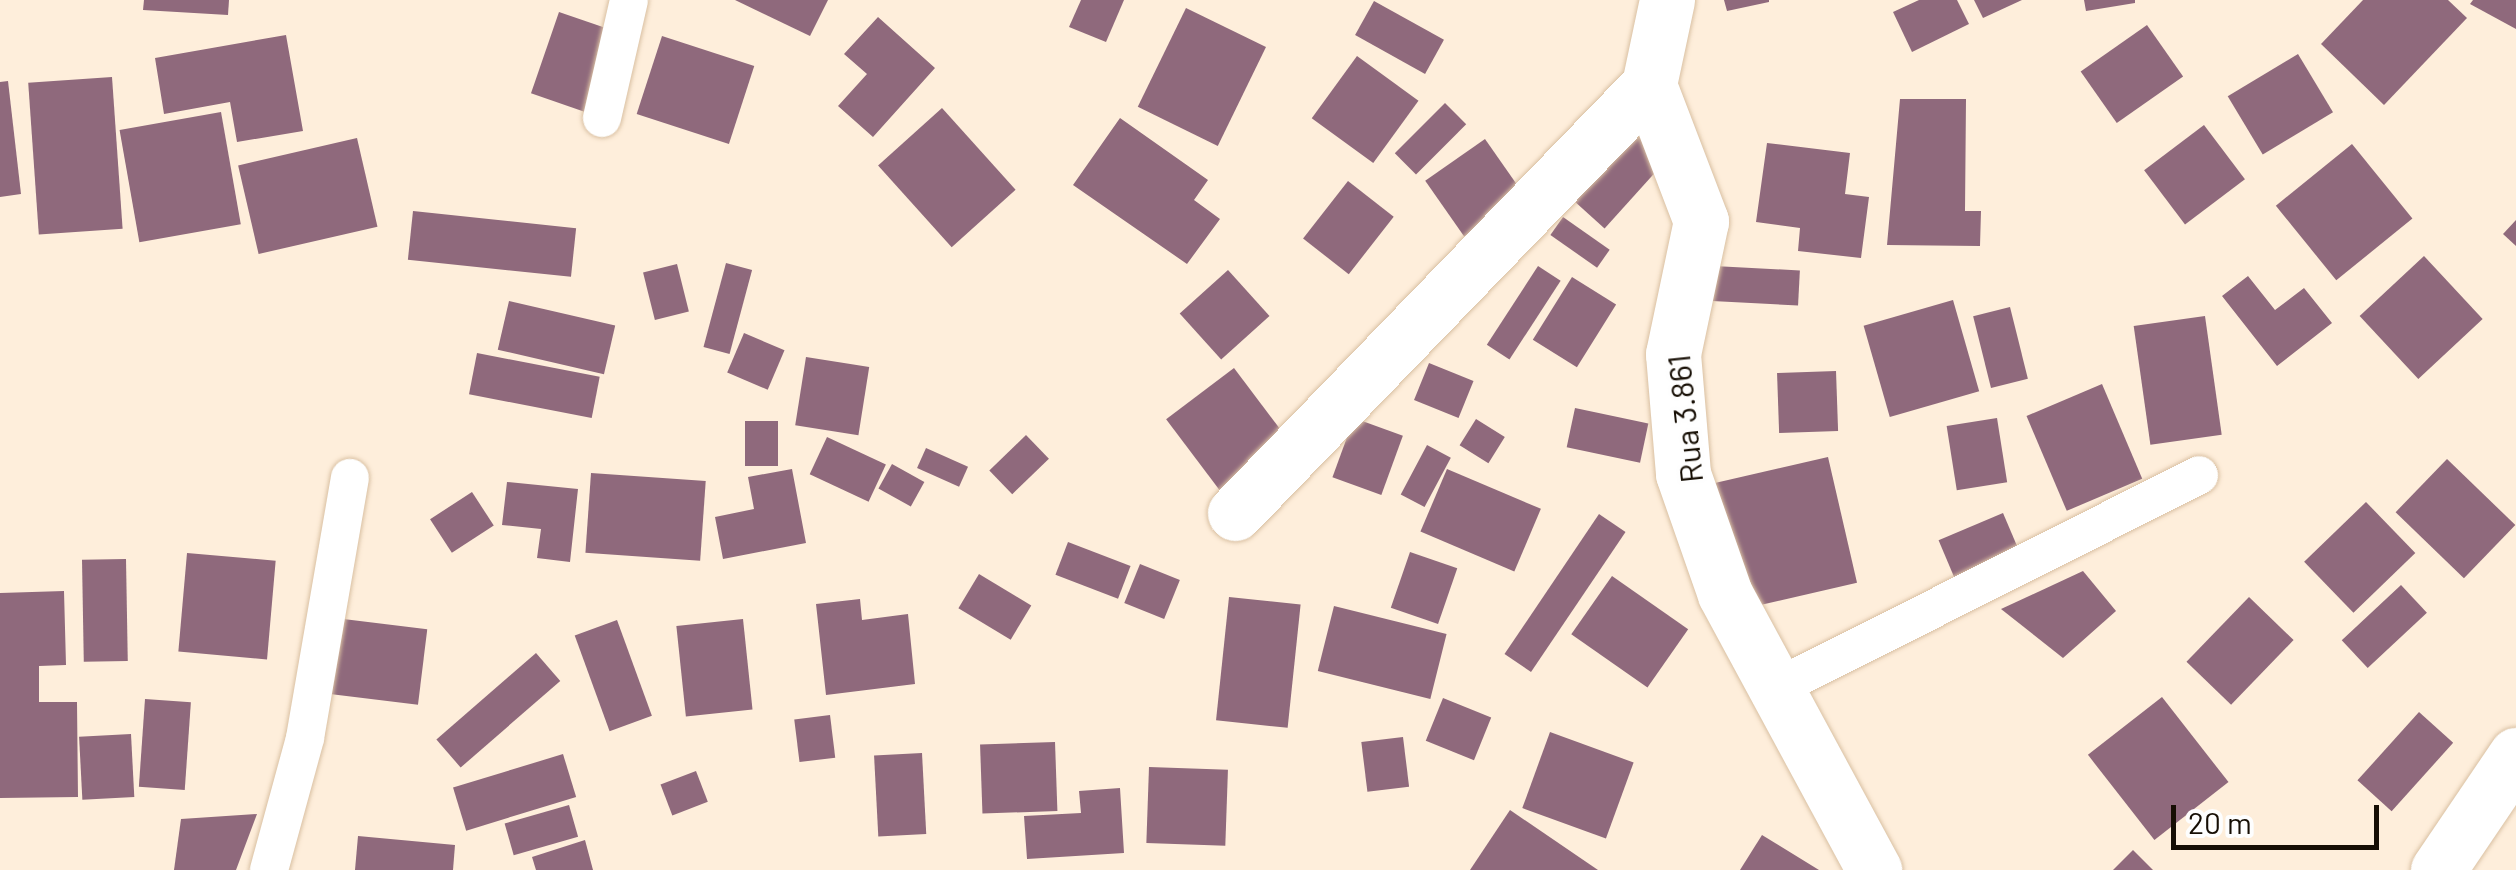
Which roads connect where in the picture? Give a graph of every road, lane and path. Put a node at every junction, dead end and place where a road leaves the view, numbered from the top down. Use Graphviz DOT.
graph roads {
  1 [pos="629,0"];
  2 [pos="1667,0"];
  3 [pos="1649,86"];
  4 [pos="602,118"];
  5 [pos="2199,475"];
  6 [pos="350,478"];
  7 [pos="1235,513"];
  8 [pos="1772,690"];
  9 [pos="2516,755"];
  10 [pos="269,870"];
  11 [pos="1874,870"];
  12 [pos="2438,870"];
  1 -- 4 [label="lane"];
  2 -- 3 [label="street"];
  3 -- 7 [label="street"];
  3 -- 8 [label="street, Rua 3.861"];
  5 -- 8 [label="lane"];
  6 -- 10 [label="lane"];
  8 -- 11 [label="street, Rua 3.861"];
  9 -- 12 [label="street"];
}
